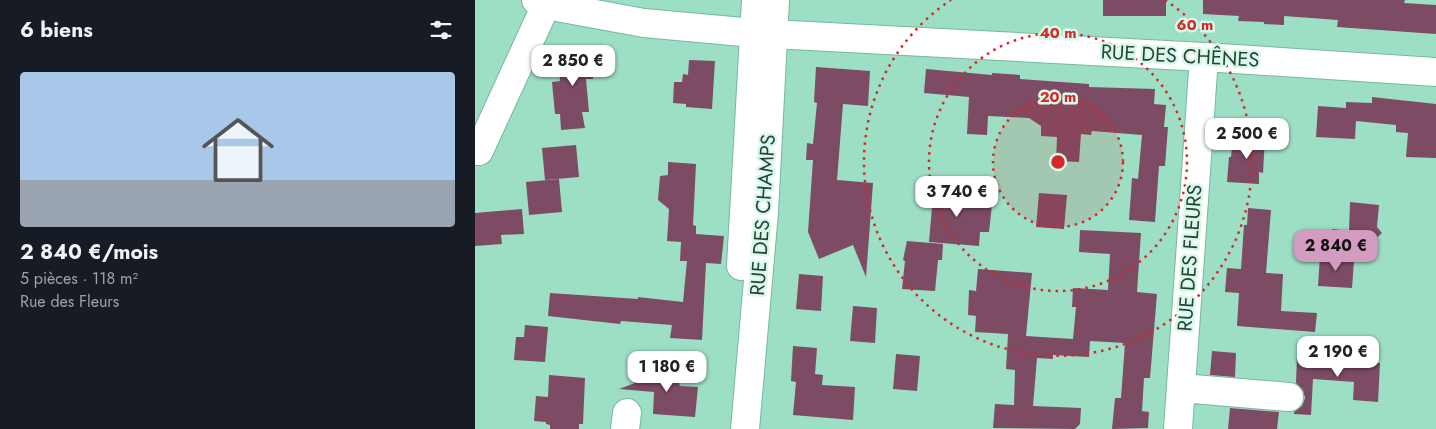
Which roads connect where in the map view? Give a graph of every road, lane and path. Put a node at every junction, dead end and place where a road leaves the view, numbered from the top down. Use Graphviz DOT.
graph roads {
  1 [pos="756,0"];
  2 [pos="775,0"];
  3 [pos="541,3"];
  4 [pos="764,34"];
  5 [pos="1203,57"];
  6 [pos="1436,72"];
  7 [pos="479,151"];
  8 [pos="1181,388"];
  9 [pos="1289,397"];
  10 [pos="728,429"];
  11 [pos="745,429"];
  12 [pos="1178,429"];
  1 -- 4 [label="street"];
  2 -- 4 [label="street, RUE DES CHAMPS"];
  3 -- 4 [label="street, RUE DES CHÊNES"];
  3 -- 7 [label="street"];
  4 -- 5 [label="street, RUE DES CHÊNES"];
  4 -- 10 [label="street, RUE DES CHAMPS"];
  4 -- 11 [label="street, RUE DES CHAMPS"];
  5 -- 6 [label="street, RUE DES CHÊNES"];
  5 -- 8 [label="street, RUE DES FLEURS"];
  8 -- 9 [label="street"];
  8 -- 12 [label="street, RUE DES FLEURS"];
}
